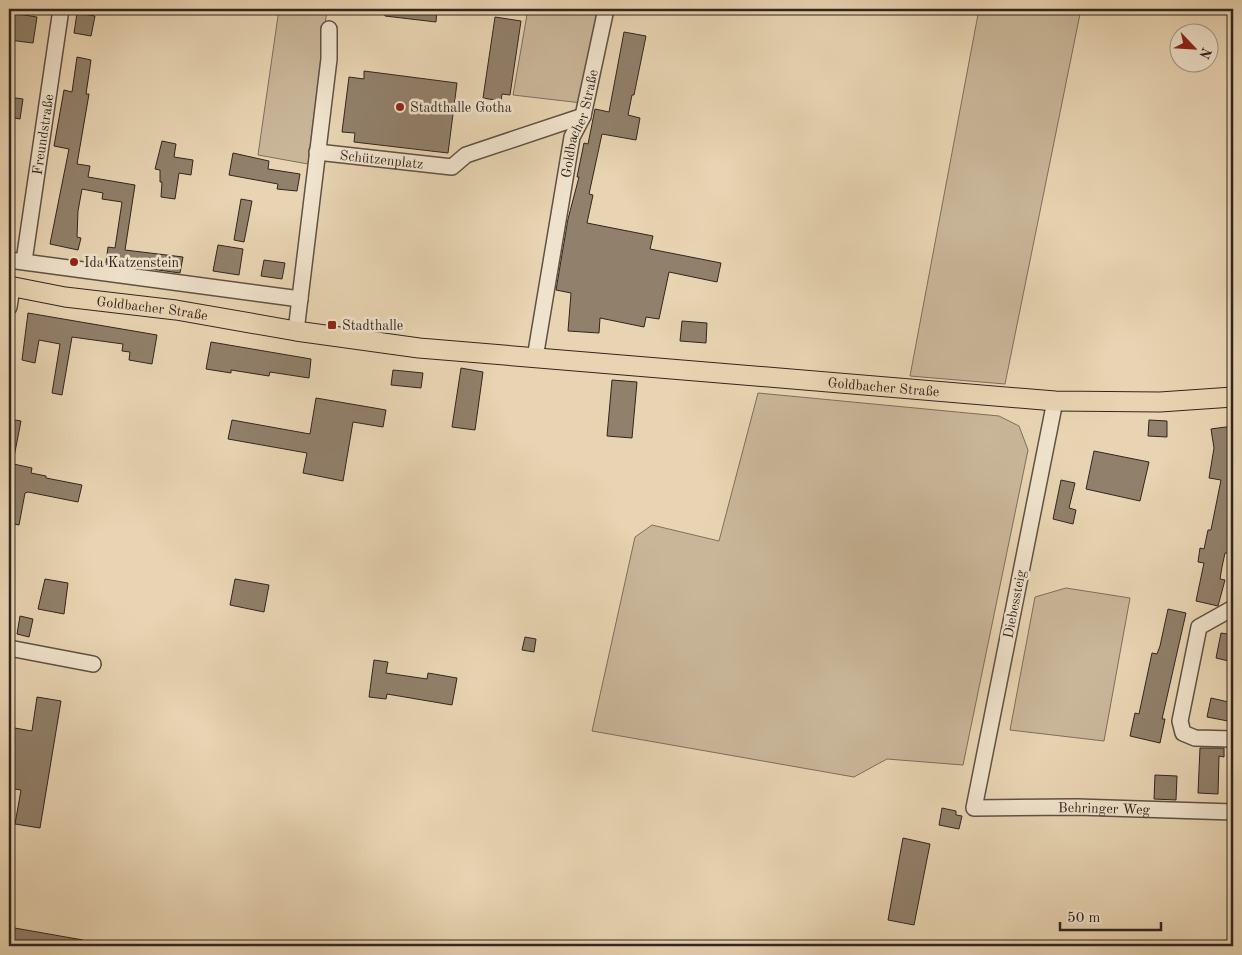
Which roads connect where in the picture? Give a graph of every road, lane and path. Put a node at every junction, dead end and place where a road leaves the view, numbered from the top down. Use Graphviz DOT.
graph roads {
  1 [pos="61,9"];
  2 [pos="606,9"];
  3 [pos="329,29"];
  4 [pos="583,116"];
  5 [pos="317,152"];
  6 [pos="16,260"];
  7 [pos="11,286"];
  8 [pos="300,299"];
  9 [pos="9,307"];
  10 [pos="296,331"];
  11 [pos="535,358"];
  12 [pos="1233,397"];
  13 [pos="1055,400"];
  14 [pos="1233,608"];
  15 [pos="9,648"];
  16 [pos="93,664"];
  17 [pos="1233,739"];
  18 [pos="974,808"];
  19 [pos="1233,812"];
  1 -- 6 [label="street, Freundstraße"];
  2 -- 4 [label="street, Goldbacher Straße"];
  3 -- 5 [label="street"];
  4 -- 5 [label="street, Schützenplatz"];
  4 -- 11 [label="street, Goldbacher Straße"];
  5 -- 8 [label="street"];
  6 -- 8 [label="street, Goldbacher Straße"];
  7 -- 9 [label="street"];
  7 -- 10 [label="main road, Goldbacher Straße"];
  8 -- 10 [label="street"];
  10 -- 11 [label="main road, Goldbacher Straße"];
  11 -- 13 [label="main road, Goldbacher Straße"];
  12 -- 13 [label="main road, Goldbacher Straße"];
  13 -- 18 [label="street, Diebessteig"];
  14 -- 17 [label="street"];
  15 -- 16 [label="street"];
  18 -- 19 [label="street, Behringer Weg"];
}
